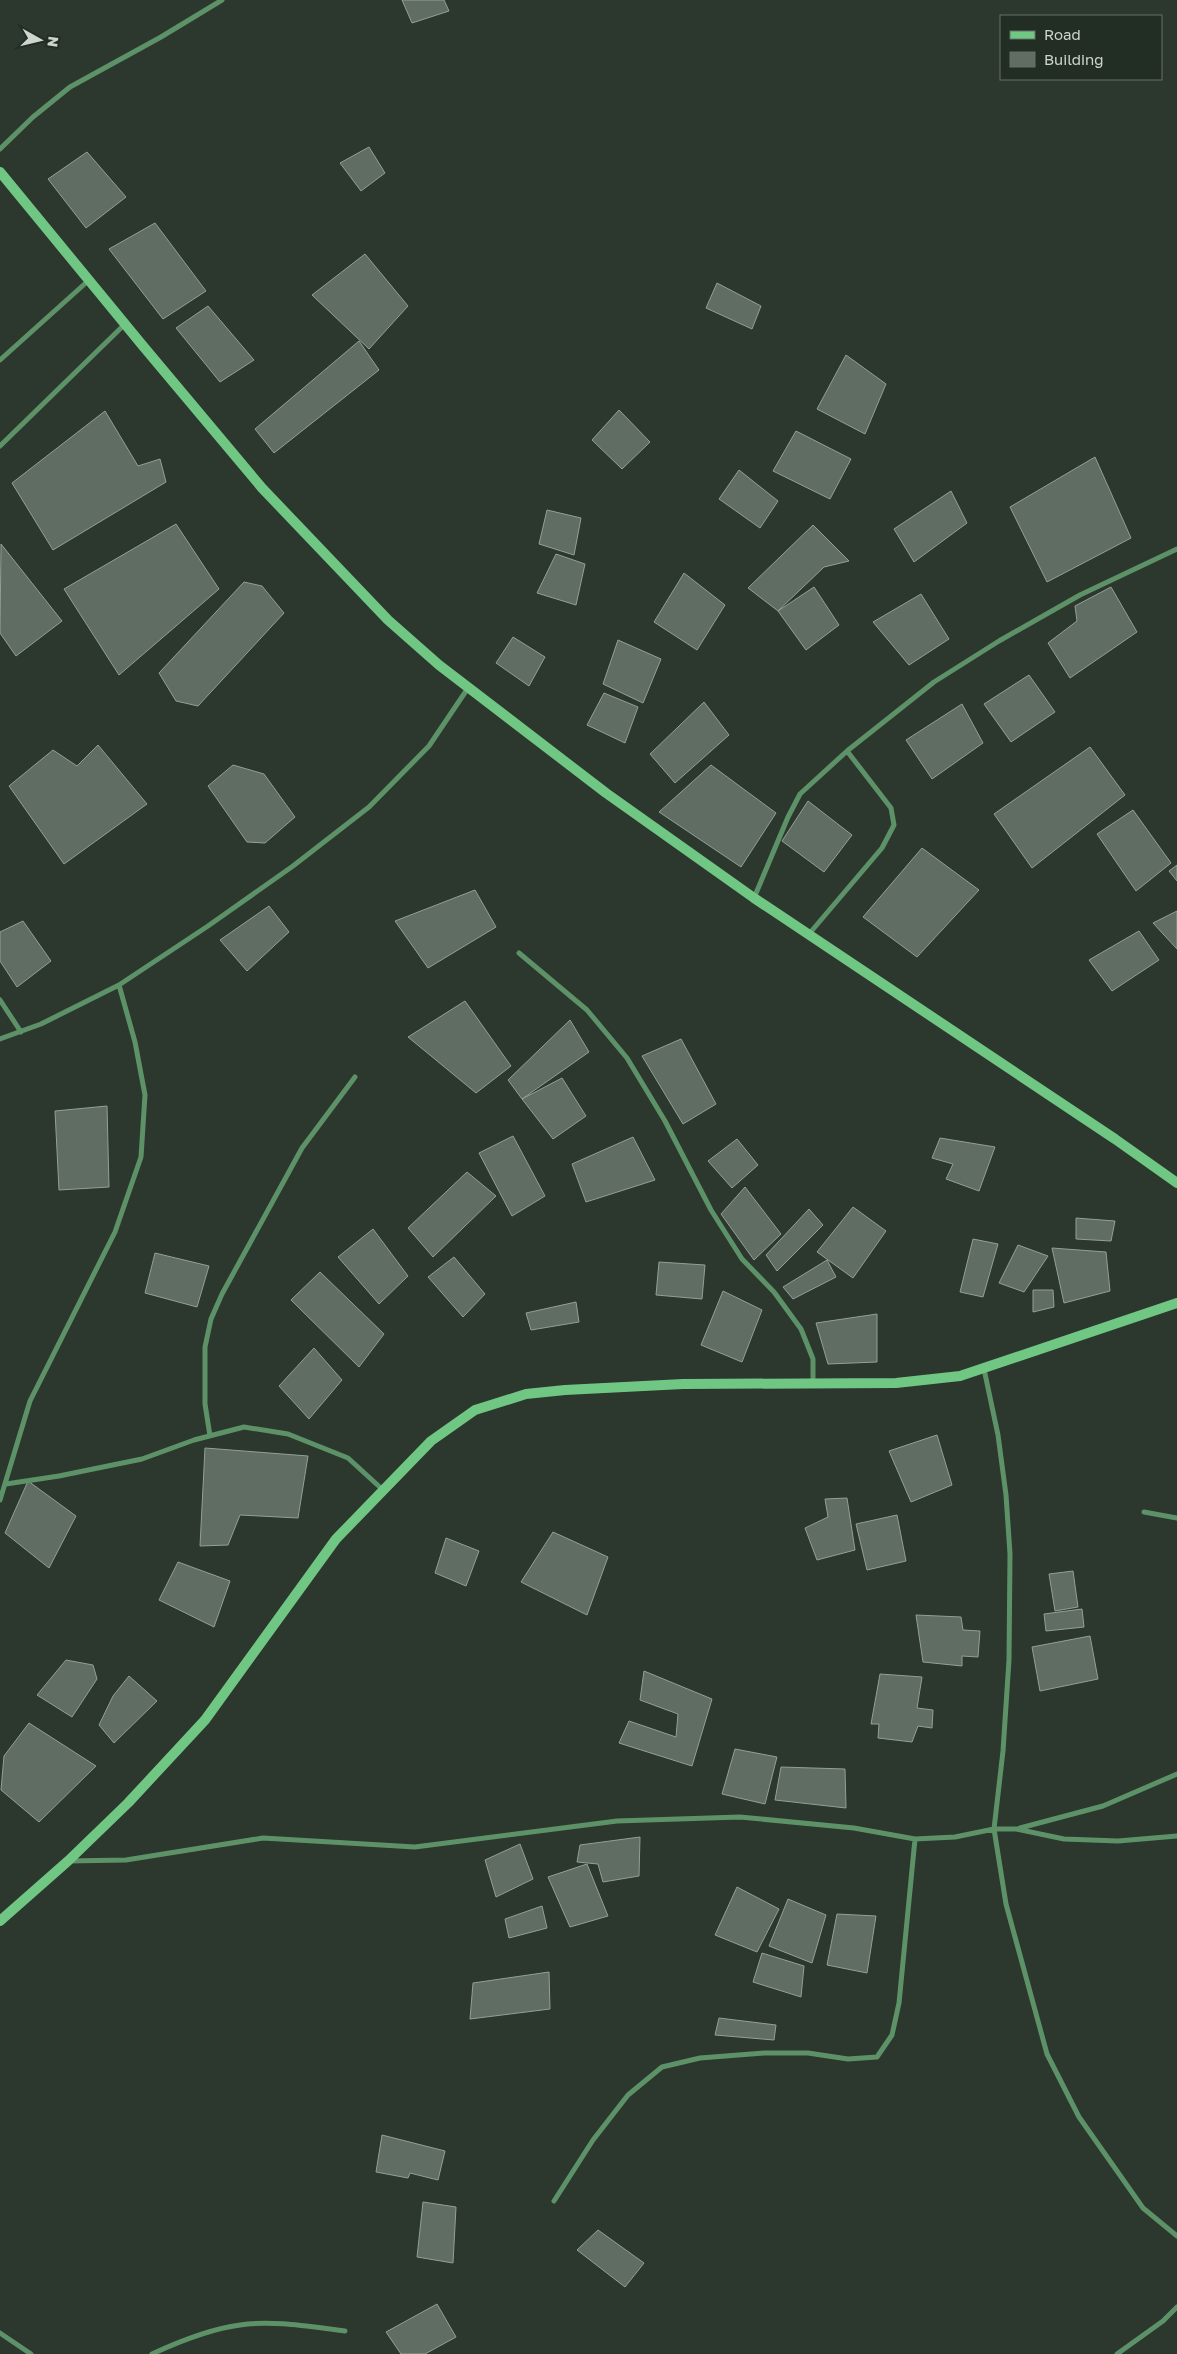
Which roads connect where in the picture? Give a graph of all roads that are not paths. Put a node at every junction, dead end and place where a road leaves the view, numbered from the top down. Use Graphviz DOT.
graph roads {
  1 [pos="222,0"];
  2 [pos="0,149"];
  3 [pos="0,172"];
  4 [pos="89,280"];
  5 [pos="125,324"];
  6 [pos="0,360"];
  7 [pos="0,446"];
  8 [pos="1177,550"];
  9 [pos="468,688"];
  10 [pos="846,751"];
  11 [pos="754,898"];
  12 [pos="809,934"];
  13 [pos="519,953"];
  14 [pos="118,986"];
  15 [pos="0,1000"];
  16 [pos="21,1032"];
  17 [pos="0,1040"];
  18 [pos="355,1077"];
  19 [pos="1177,1182"];
  20 [pos="1177,1303"];
  21 [pos="984,1369"];
  22 [pos="813,1384"];
  23 [pos="210,1436"];
  24 [pos="6,1484"];
  25 [pos="383,1490"];
  26 [pos="0,1500"];
  27 [pos="1144,1512"];
  28 [pos="1177,1518"];
  29 [pos="1177,1774"];
  30 [pos="994,1829"];
  31 [pos="1016,1829"];
  32 [pos="1177,1836"];
  33 [pos="915,1839"];
  34 [pos="68,1861"];
  35 [pos="0,1921"];
  36 [pos="554,2201"];
  37 [pos="1177,2236"];
  38 [pos="1177,2307"];
  39 [pos="345,2332"];
  40 [pos="0,2333"];
  41 [pos="31,2354"];
  42 [pos="152,2354"];
  43 [pos="1117,2354"];
  1 -- 2 [label="street"];
  3 -- 4 [label="main road"];
  4 -- 5 [label="main road"];
  4 -- 6 [label="street"];
  5 -- 7 [label="street"];
  5 -- 9 [label="main road"];
  8 -- 10 [label="street"];
  9 -- 11 [label="main road"];
  9 -- 14 [label="street"];
  10 -- 11 [label="street"];
  10 -- 12 [label="street"];
  11 -- 12 [label="main road"];
  12 -- 19 [label="main road"];
  13 -- 22 [label="street"];
  14 -- 16 [label="street"];
  14 -- 24 [label="street"];
  15 -- 16 [label="street"];
  16 -- 17 [label="street"];
  18 -- 23 [label="street"];
  20 -- 21 [label="main road"];
  21 -- 22 [label="main road"];
  21 -- 30 [label="street"];
  22 -- 25 [label="main road"];
  23 -- 24 [label="street"];
  23 -- 25 [label="street"];
  24 -- 26 [label="street"];
  25 -- 34 [label="main road"];
  27 -- 28 [label="street"];
  29 -- 31 [label="street"];
  30 -- 31 [label="street"];
  30 -- 33 [label="street"];
  30 -- 37 [label="street"];
  31 -- 32 [label="street"];
  33 -- 34 [label="street"];
  33 -- 36 [label="street"];
  34 -- 35 [label="main road"];
  38 -- 43 [label="street"];
  39 -- 42 [label="street"];
  40 -- 41 [label="street"];
}
